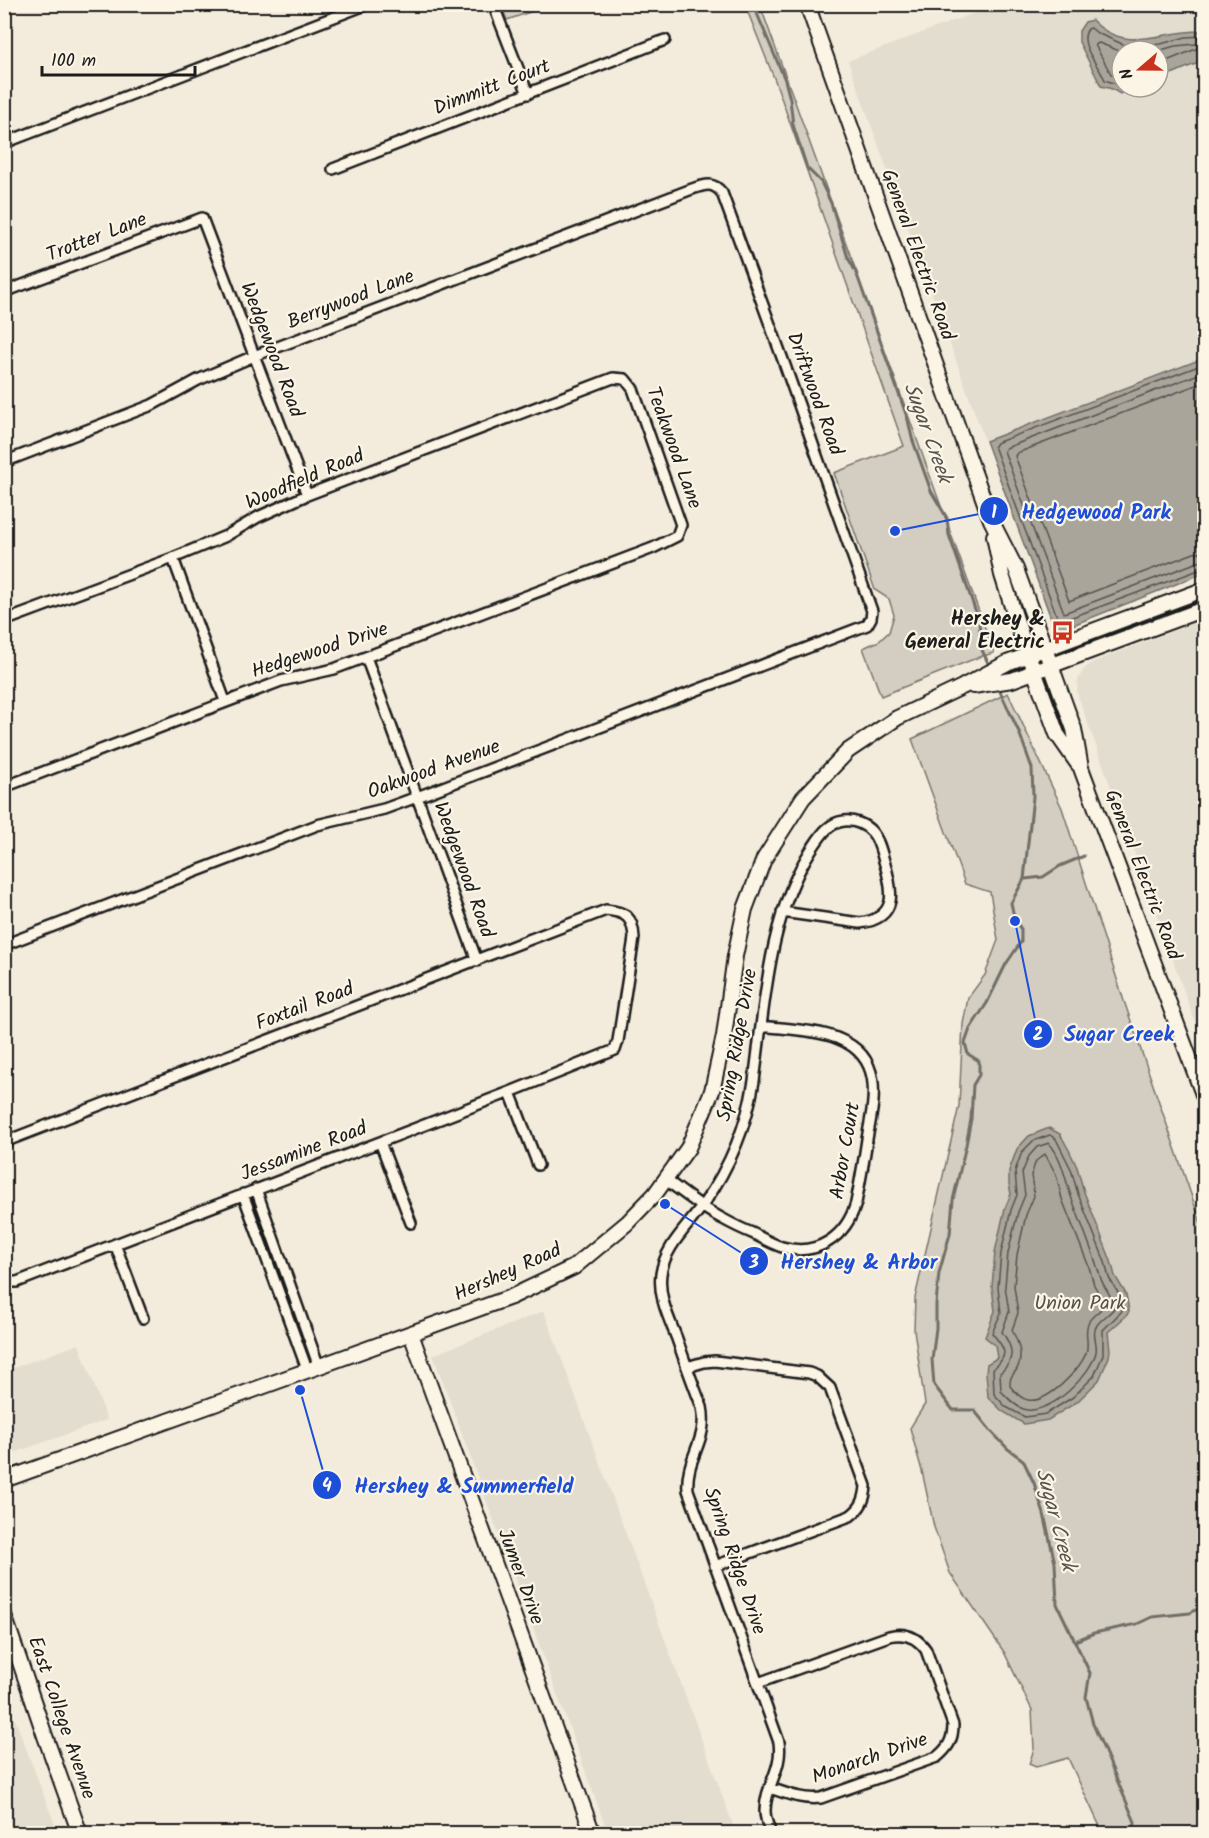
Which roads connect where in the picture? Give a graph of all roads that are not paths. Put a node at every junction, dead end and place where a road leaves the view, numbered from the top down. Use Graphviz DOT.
graph roads {
  1 [pos="368,4"];
  2 [pos="493,4"];
  3 [pos="807,4"];
  4 [pos="665,40"];
  5 [pos="528,94"];
  6 [pos="4,143"];
  7 [pos="333,170"];
  8 [pos="714,186"];
  9 [pos="202,218"];
  10 [pos="4,292"];
  11 [pos="254,356"];
  12 [pos="622,379"];
  13 [pos="4,462"];
  14 [pos="306,495"];
  15 [pos="991,519"];
  16 [pos="679,533"];
  17 [pos="173,558"];
  18 [pos="1204,591"];
  19 [pos="1204,607"];
  20 [pos="871,618"];
  21 [pos="4,621"];
  22 [pos="1045,648"];
  23 [pos="1028,654"];
  24 [pos="366,657"];
  25 [pos="1051,665"];
  26 [pos="1034,672"];
  27 [pos="962,687"];
  28 [pos="225,701"];
  29 [pos="1081,768"];
  30 [pos="4,787"];
  31 [pos="417,797"];
  32 [pos="782,912"];
  33 [pos="4,945"];
  34 [pos="477,961"];
  35 [pos="762,1026"];
  36 [pos="615,1050"];
  37 [pos="510,1092"];
  38 [pos="1204,1097"];
  39 [pos="4,1142"];
  40 [pos="380,1142"];
  41 [pos="538,1165"];
  42 [pos="666,1180"];
  43 [pos="256,1189"];
  44 [pos="243,1194"];
  45 [pos="703,1206"];
  46 [pos="411,1223"];
  47 [pos="115,1244"];
  48 [pos="4,1282"];
  49 [pos="292,1290"];
  50 [pos="280,1295"];
  51 [pos="144,1318"];
  52 [pos="411,1334"];
  53 [pos="687,1367"];
  54 [pos="313,1370"];
  55 [pos="4,1480"];
  56 [pos="716,1566"];
  57 [pos="4,1615"];
  58 [pos="758,1683"];
  59 [pos="770,1788"];
  60 [pos="80,1833"];
  61 [pos="593,1833"];
  62 [pos="771,1833"];
  1 -- 6 [label="street"];
  2 -- 5 [label="street"];
  3 -- 15 [label="main road, General Electric Road"];
  4 -- 5 [label="street, Dimmitt Court"];
  5 -- 7 [label="street, Dimmitt Court"];
  8 -- 11 [label="street, Berrywood Lane"];
  8 -- 20 [label="street, Driftwood Road"];
  9 -- 10 [label="street, Trotter Lane"];
  9 -- 11 [label="street, Wedgewood Road"];
  11 -- 13 [label="street, Berrywood Lane"];
  11 -- 14 [label="street, Wedgewood Road"];
  12 -- 14 [label="street, Woodfield Road"];
  12 -- 16 [label="street, Teakwood Lane"];
  14 -- 17 [label="street, Woodfield Road"];
  15 -- 22 [label="main road, General Electric Road"];
  15 -- 23 [label="main road, General Electric Road"];
  16 -- 24 [label="street, Hedgewood Drive"];
  17 -- 21 [label="street, Woodfield Road"];
  17 -- 28 [label="street"];
  18 -- 22 [label="main road, Hershey Road"];
  19 -- 25 [label="main road, Hershey Road"];
  20 -- 31 [label="street, Oakwood Avenue"];
  22 -- 23 [label="main road, Hershey Road"];
  22 -- 25 [label="main road, General Electric Road"];
  23 -- 26 [label="main road, General Electric Road"];
  23 -- 27 [label="main road, Hershey Road"];
  24 -- 28 [label="street, Hedgewood Drive"];
  24 -- 31 [label="street, Wedgewood Road"];
  25 -- 26 [label="main road, Hershey Road"];
  25 -- 29 [label="main road, General Electric Road"];
  26 -- 27 [label="main road, Hershey Road"];
  26 -- 29 [label="main road, General Electric Road"];
  27 -- 42 [label="main road, Hershey Road"];
  28 -- 30 [label="street, Hedgewood Drive"];
  29 -- 38 [label="main road, General Electric Road"];
  31 -- 33 [label="street, Oakwood Avenue"];
  31 -- 34 [label="street, Wedgewood Road"];
  32 -- 32 [label="street, Spring Ridge Drive"];
  32 -- 35 [label="street, Spring Ridge Drive"];
  34 -- 36 [label="street, Foxtail Road"];
  34 -- 39 [label="street, Foxtail Road"];
  35 -- 45 [label="street, Spring Ridge Drive"];
  35 -- 45 [label="street, Arbor Court"];
  36 -- 37 [label="street, Jessamine Road"];
  37 -- 40 [label="street, Jessamine Road"];
  37 -- 41 [label="street"];
  40 -- 43 [label="street, Jessamine Road"];
  40 -- 46 [label="street"];
  42 -- 45 [label="street, Arbor Court"];
  42 -- 52 [label="main road, Hershey Road"];
  43 -- 44 [label="street, Jessamine Road"];
  43 -- 49 [label="street"];
  44 -- 47 [label="street, Jessamine Road"];
  44 -- 50 [label="street"];
  45 -- 53 [label="street, Spring Ridge Drive"];
  47 -- 48 [label="street, Jessamine Road"];
  47 -- 51 [label="street"];
  49 -- 50 [label="street"];
  49 -- 54 [label="street"];
  50 -- 54 [label="street"];
  52 -- 54 [label="main road, Hershey Road"];
  52 -- 61 [label="main road, Jumer Drive"];
  53 -- 56 [label="street, Spring Ridge Drive"];
  53 -- 56 [label="street"];
  54 -- 55 [label="main road, Hershey Road"];
  56 -- 58 [label="street, Spring Ridge Drive"];
  57 -- 60 [label="main road, East College Avenue"];
  58 -- 59 [label="street, Spring Ridge Drive"];
  58 -- 59 [label="street, Monarch Drive"];
  59 -- 62 [label="street, Spring Ridge Drive"];
}
